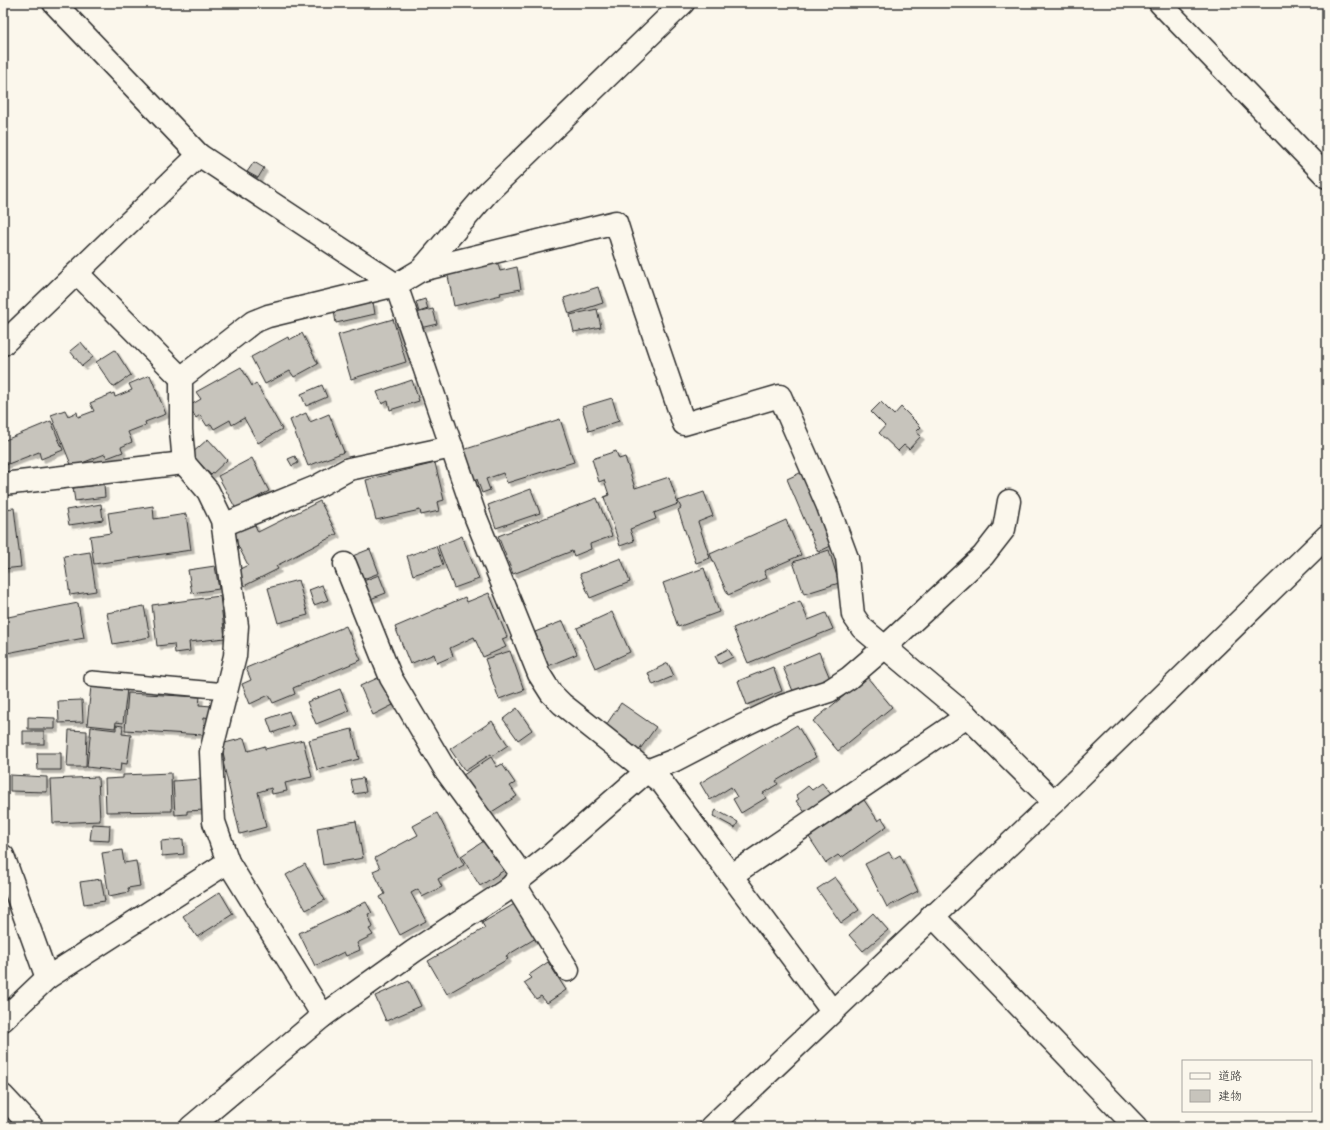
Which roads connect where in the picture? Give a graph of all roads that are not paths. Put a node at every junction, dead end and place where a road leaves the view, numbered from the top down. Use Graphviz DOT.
graph roads {
  1 [pos="54,3"];
  2 [pos="683,3"];
  3 [pos="1160,3"];
  4 [pos="199,155"];
  5 [pos="1327,177"];
  6 [pos="421,270"];
  7 [pos="76,274"];
  8 [pos="396,285"];
  9 [pos="3,344"];
  10 [pos="181,378"];
  11 [pos="452,447"];
  12 [pos="184,463"];
  13 [pos="3,484"];
  14 [pos="1010,501"];
  15 [pos="223,525"];
  16 [pos="1327,536"];
  17 [pos="345,564"];
  18 [pos="885,647"];
  19 [pos="92,679"];
  20 [pos="226,692"];
  21 [pos="967,716"];
  22 [pos="647,771"];
  23 [pos="1054,802"];
  24 [pos="3,856"];
  25 [pos="228,862"];
  26 [pos="732,875"];
  27 [pos="519,880"];
  28 [pos="932,916"];
  29 [pos="568,970"];
  30 [pos="47,978"];
  31 [pos="832,1011"];
  32 [pos="323,1016"];
  33 [pos="3,1020"];
  34 [pos="3,1096"];
  35 [pos="32,1127"];
  36 [pos="191,1127"];
  37 [pos="711,1127"];
  38 [pos="1136,1127"];
  1 -- 4 [label="street"];
  2 -- 6 [label="street"];
  3 -- 5 [label="street"];
  4 -- 7 [label="street"];
  4 -- 8 [label="street"];
  6 -- 8 [label="street"];
  6 -- 18 [label="street"];
  7 -- 9 [label="street"];
  7 -- 10 [label="street"];
  8 -- 10 [label="street"];
  8 -- 11 [label="street"];
  10 -- 12 [label="street"];
  11 -- 15 [label="street"];
  11 -- 22 [label="street"];
  12 -- 13 [label="street"];
  12 -- 15 [label="street"];
  14 -- 18 [label="street"];
  15 -- 20 [label="street"];
  16 -- 23 [label="street"];
  17 -- 27 [label="street"];
  18 -- 21 [label="street"];
  18 -- 22 [label="street"];
  19 -- 20 [label="lane"];
  20 -- 25 [label="street"];
  21 -- 23 [label="street"];
  21 -- 26 [label="street"];
  22 -- 26 [label="street"];
  22 -- 27 [label="street"];
  23 -- 28 [label="street"];
  24 -- 30 [label="street"];
  25 -- 30 [label="street"];
  25 -- 32 [label="street"];
  26 -- 31 [label="street"];
  27 -- 29 [label="street"];
  27 -- 32 [label="street"];
  28 -- 31 [label="street"];
  28 -- 38 [label="street"];
  30 -- 33 [label="street"];
  31 -- 37 [label="street"];
  32 -- 36 [label="street"];
  34 -- 35 [label="street"];
}
